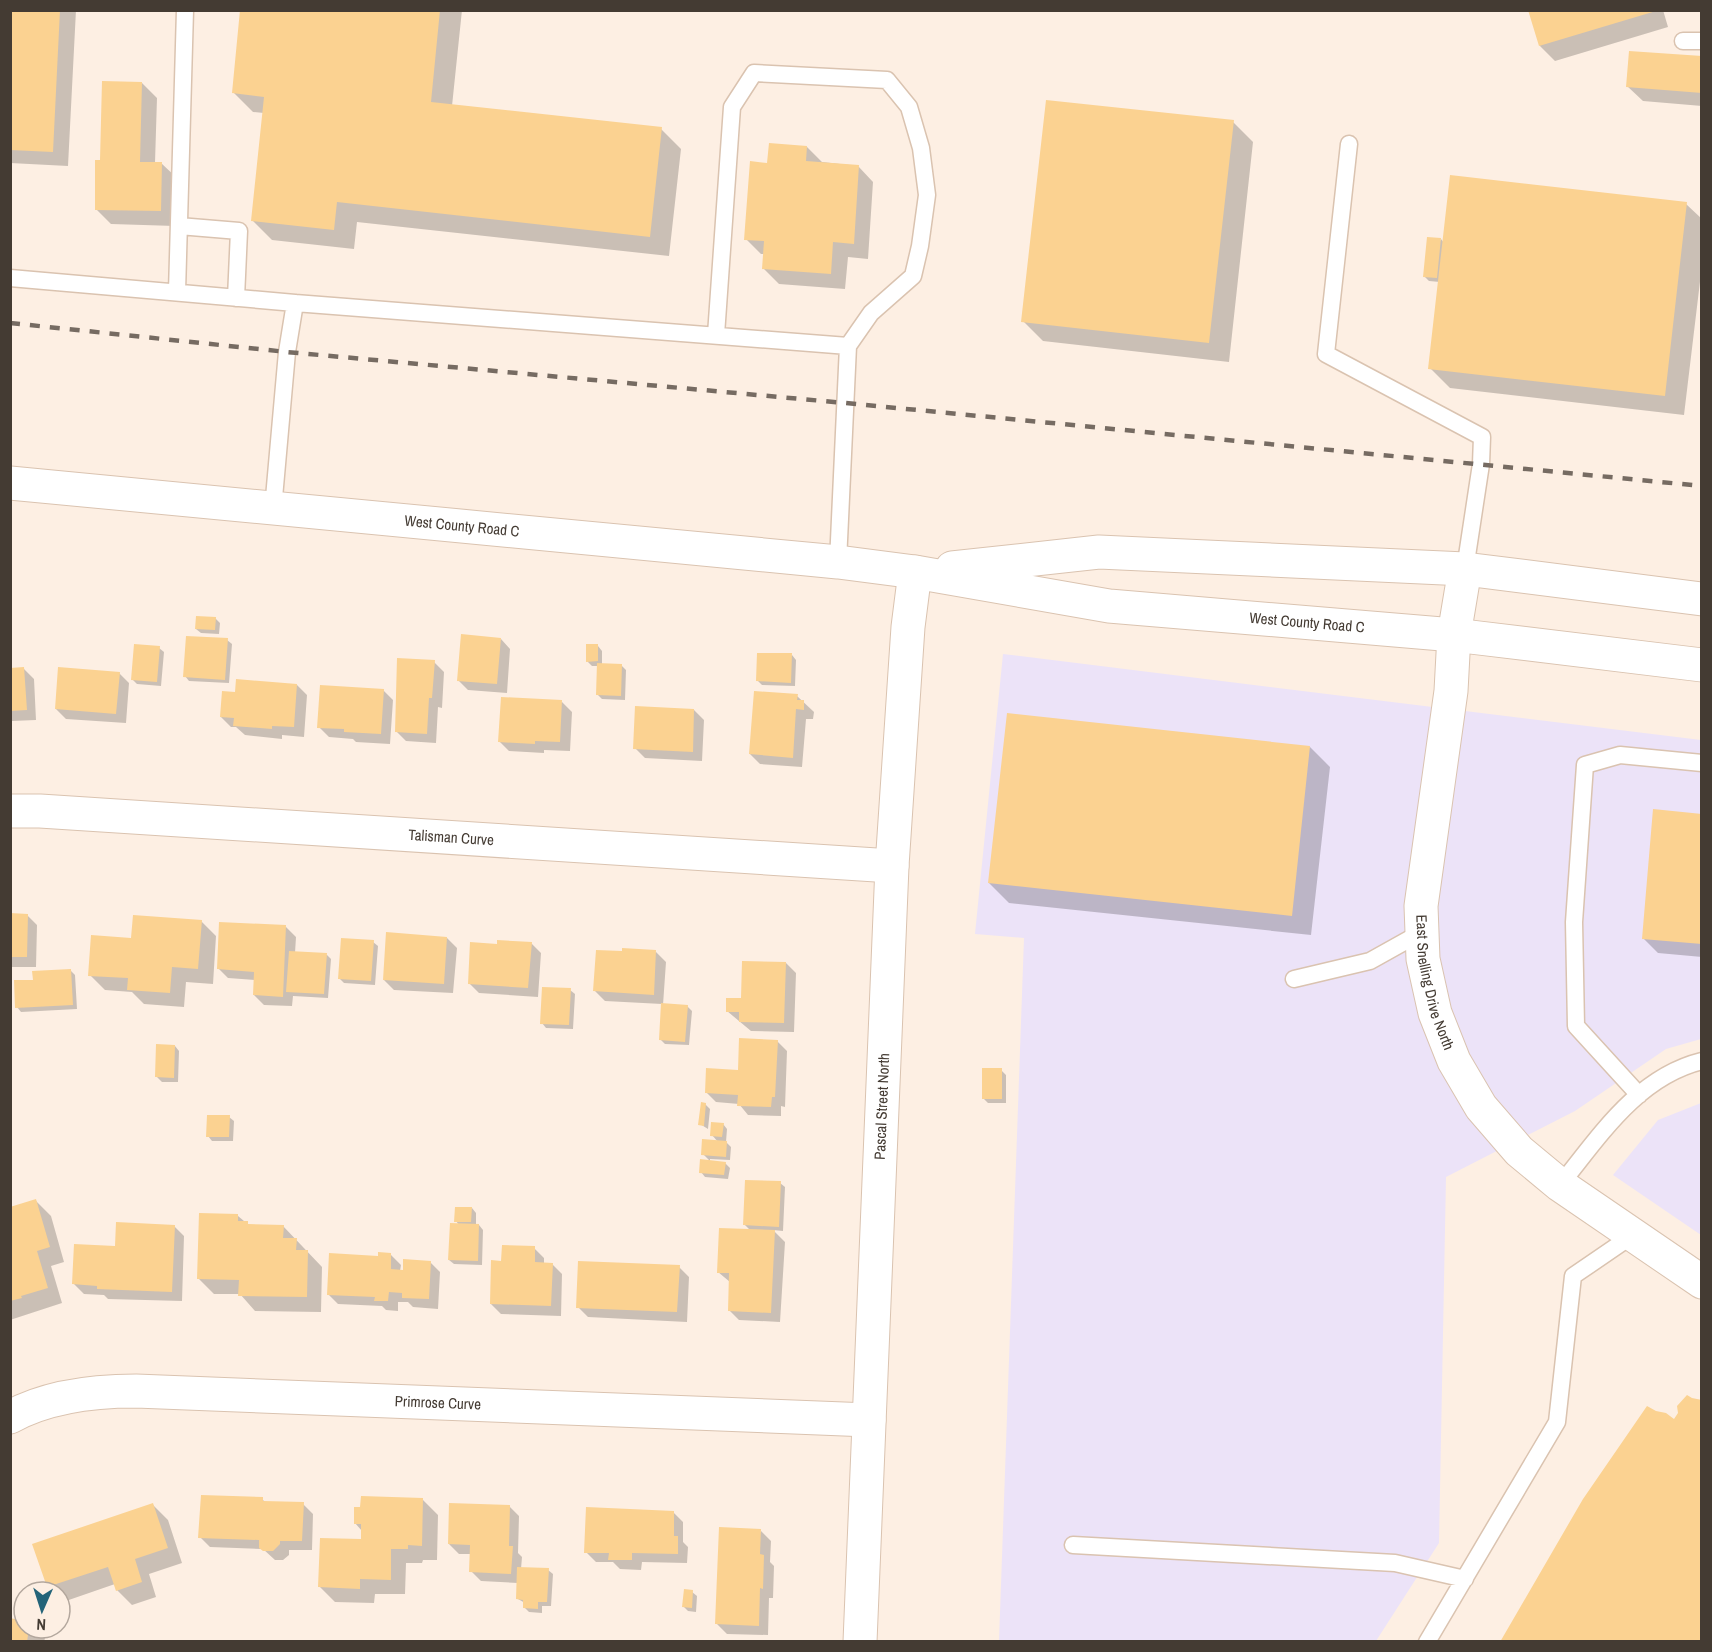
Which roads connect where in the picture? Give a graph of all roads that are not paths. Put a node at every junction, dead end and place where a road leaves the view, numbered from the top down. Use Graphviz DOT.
graph roads {
  1 [pos="185,10"];
  2 [pos="1683,41"];
  3 [pos="1701,41"];
  4 [pos="1349,144"];
  5 [pos="179,226"];
  6 [pos="10,278"];
  7 [pos="177,292"];
  8 [pos="236,298"];
  9 [pos="295,303"];
  10 [pos="716,335"];
  11 [pos="848,346"];
  12 [pos="10,483"];
  13 [pos="273,508"];
  14 [pos="838,562"];
  15 [pos="1465,568"];
  16 [pos="915,572"];
  17 [pos="1701,599"];
  18 [pos="1454,635"];
  19 [pos="1701,665"];
  20 [pos="1701,764"];
  21 [pos="10,811"];
  22 [pos="892,866"];
  23 [pos="1422,932"];
  24 [pos="1294,979"];
  25 [pos="1701,1061"];
  26 [pos="1639,1095"];
  27 [pos="1560,1185"];
  28 [pos="1633,1235"];
  29 [pos="1701,1282"];
  30 [pos="10,1417"];
  31 [pos="869,1420"];
  32 [pos="1073,1545"];
  33 [pos="1465,1579"];
  34 [pos="860,1641"];
  35 [pos="1427,1641"];
  1 -- 5 [label="lane"];
  2 -- 3 [label="lane"];
  4 -- 15 [label="lane"];
  5 -- 7 [label="lane"];
  5 -- 8 [label="lane"];
  6 -- 7 [label="lane"];
  7 -- 8 [label="lane"];
  8 -- 9 [label="lane"];
  9 -- 10 [label="lane"];
  9 -- 13 [label="lane"];
  10 -- 11 [label="lane"];
  10 -- 11 [label="lane"];
  11 -- 14 [label="lane"];
  12 -- 13 [label="street, West County Road C"];
  13 -- 14 [label="street, West County Road C"];
  14 -- 16 [label="street, West County Road C"];
  15 -- 16 [label="street, West County Road C"];
  15 -- 17 [label="street, West County Road C"];
  15 -- 18 [label="street, East Snelling Drive North"];
  16 -- 18 [label="street, West County Road C"];
  16 -- 22 [label="street, Pascal Street North"];
  18 -- 19 [label="street, West County Road C"];
  18 -- 23 [label="street, East Snelling Drive North"];
  20 -- 26 [label="lane"];
  21 -- 22 [label="street, Talisman Curve"];
  22 -- 31 [label="street, Pascal Street North"];
  23 -- 24 [label="lane"];
  23 -- 27 [label="street, East Snelling Drive North"];
  25 -- 26 [label="lane"];
  26 -- 27 [label="lane"];
  27 -- 28 [label="street, East Snelling Drive North"];
  28 -- 29 [label="street, East Snelling Drive North"];
  28 -- 33 [label="lane"];
  30 -- 31 [label="street, Primrose Curve"];
  31 -- 34 [label="street, Pascal Street North"];
  32 -- 33 [label="lane"];
  33 -- 35 [label="lane"];
}
